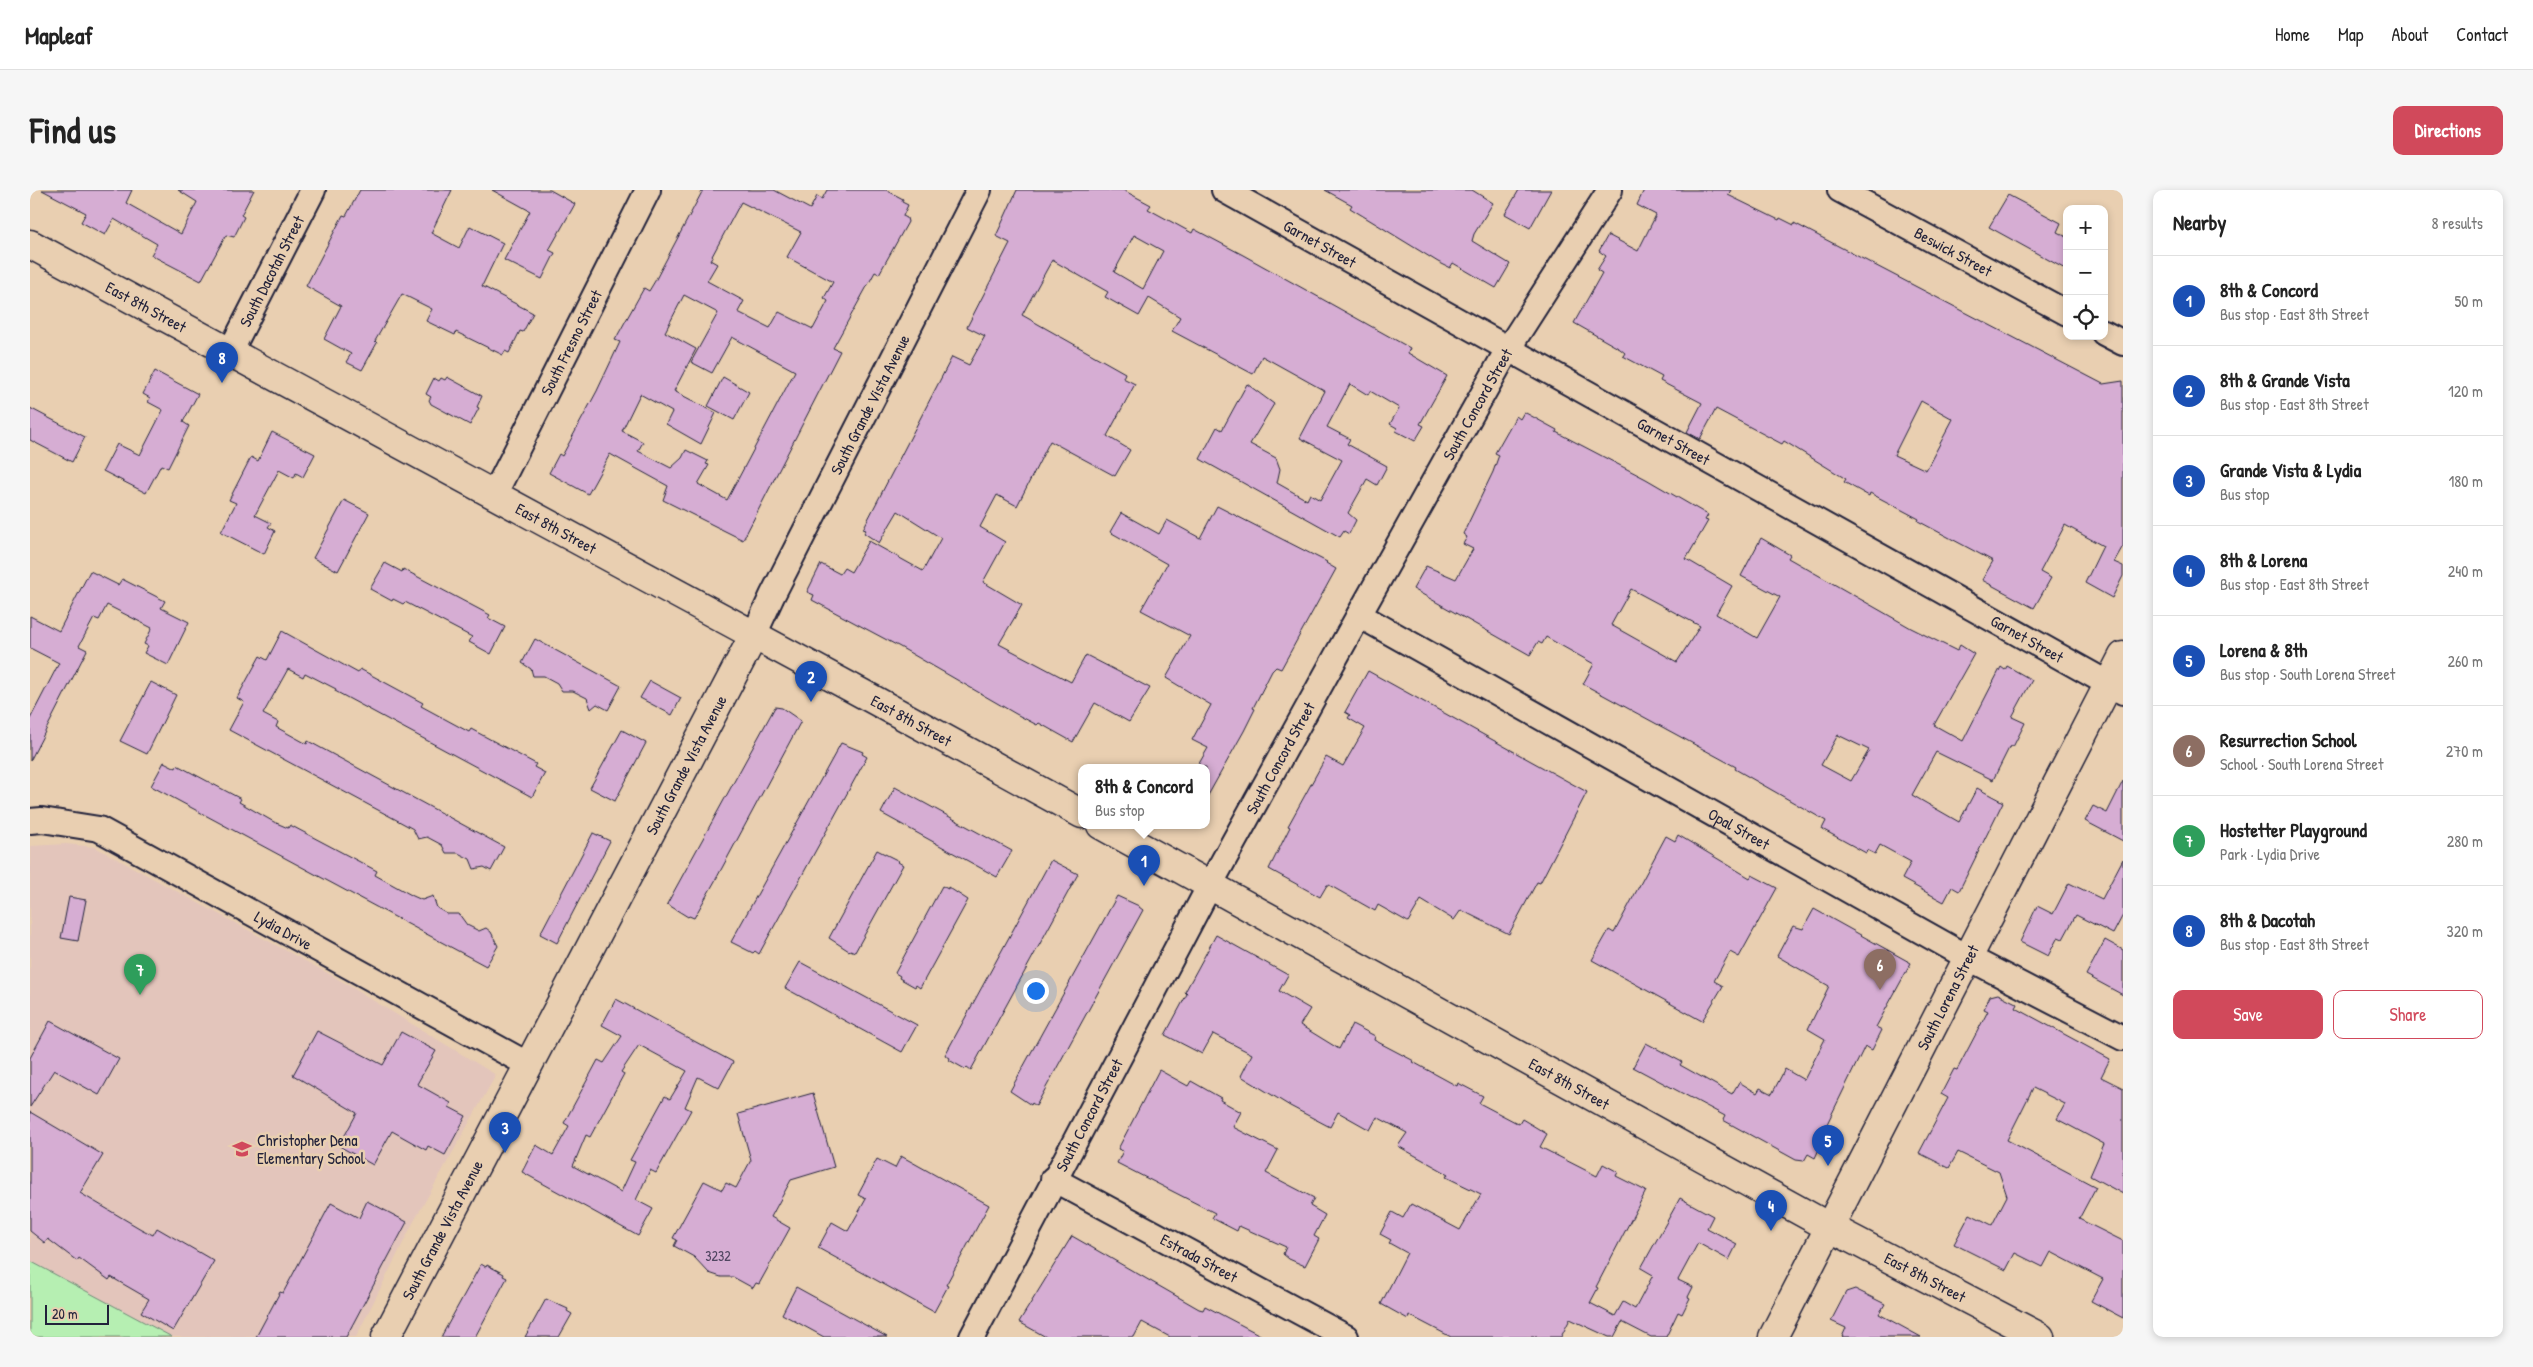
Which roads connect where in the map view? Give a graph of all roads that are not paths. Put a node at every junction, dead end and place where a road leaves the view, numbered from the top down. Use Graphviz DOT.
graph roads {
  1 [pos="313,190"];
  2 [pos="648,190"];
  3 [pos="979,190"];
  4 [pos="1224,190"];
  5 [pos="1610,190"];
  6 [pos="1840,190"];
  7 [pos="30,244"];
  8 [pos="2063,311"];
  9 [pos="2108,335"];
  10 [pos="2123,344"];
  11 [pos="1508,349"];
  12 [pos="230,352"];
  13 [pos="494,495"];
  14 [pos="1359,615"];
  15 [pos="754,635"];
  16 [pos="2123,656"];
  17 [pos="2116,689"];
  18 [pos="1078,812"];
  19 [pos="30,821"];
  20 [pos="1108,829"];
  21 [pos="1210,885"];
  22 [pos="1969,958"];
  23 [pos="2123,1038"];
  24 [pos="529,1065"];
  25 [pos="1054,1179"];
  26 [pos="1831,1228"];
  27 [pos="386,1337"];
  28 [pos="972,1337"];
  29 [pos="1346,1337"];
  30 [pos="1773,1337"];
  31 [pos="2040,1337"];
  1 -- 12 [label="street, South Dacotah Street"];
  2 -- 13 [label="street, South Fresno Street"];
  3 -- 15 [label="street, South Grande Vista Avenue"];
  4 -- 11 [label="street, Garnet Street"];
  5 -- 11 [label="street, South Concord Street"];
  6 -- 8 [label="street, Beswick Street"];
  7 -- 12 [label="main road, East 8th Street"];
  9 -- 10 [label="street"];
  11 -- 14 [label="street, South Concord Street"];
  11 -- 17 [label="street, Garnet Street"];
  12 -- 13 [label="main road, East 8th Street"];
  13 -- 15 [label="main road, East 8th Street"];
  14 -- 21 [label="street, South Concord Street"];
  14 -- 22 [label="street, Opal Street"];
  15 -- 18 [label="main road, East 8th Street"];
  15 -- 24 [label="main road, South Grande Vista Avenue"];
  16 -- 17 [label="main road, South Lorena Street"];
  17 -- 22 [label="main road, South Lorena Street"];
  19 -- 24 [label="street, Lydia Drive"];
  20 -- 21 [label="main road, East 8th Street"];
  21 -- 25 [label="street, South Concord Street"];
  21 -- 26 [label="main road, East 8th Street"];
  22 -- 23 [label="street, Opal Street"];
  22 -- 26 [label="main road, South Lorena Street"];
  24 -- 27 [label="main road, South Grande Vista Avenue"];
  25 -- 28 [label="street, South Concord Street"];
  25 -- 29 [label="street, Estrada Street"];
  26 -- 30 [label="main road, South Lorena Street"];
  26 -- 31 [label="main road, East 8th Street"];
}
